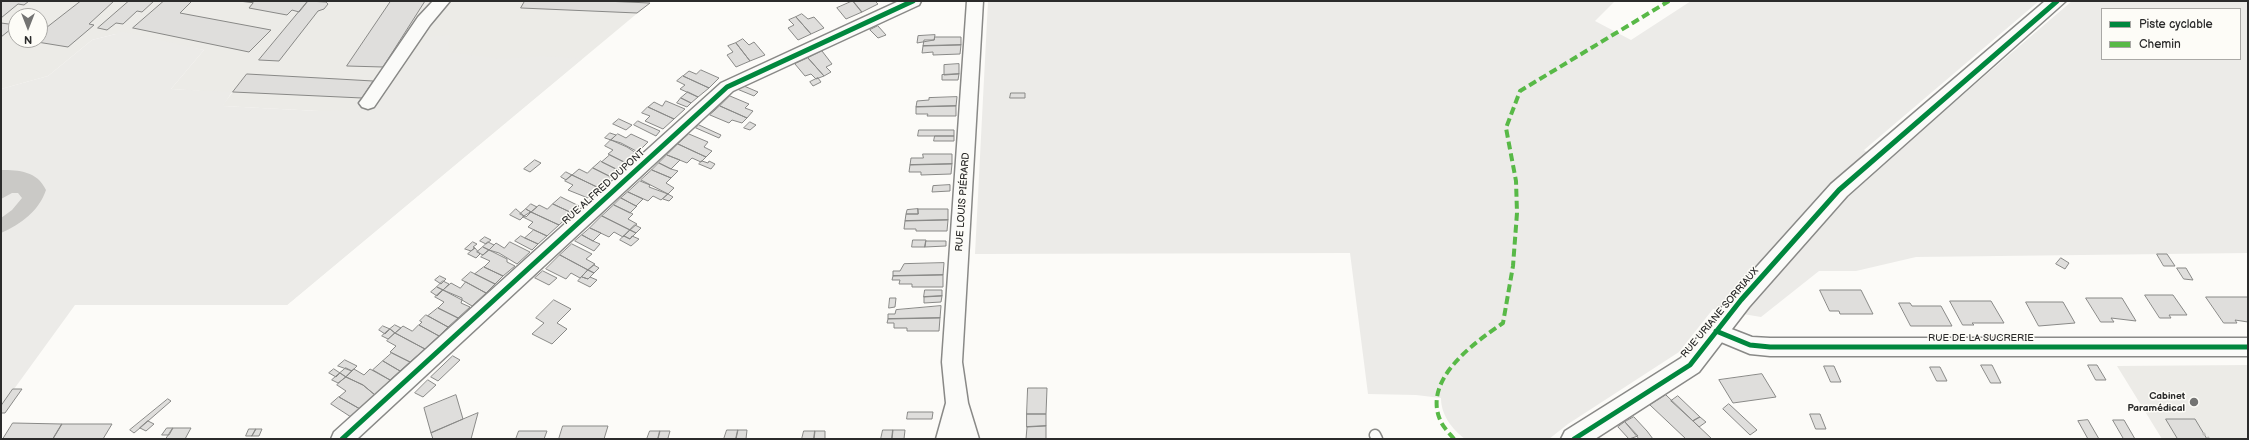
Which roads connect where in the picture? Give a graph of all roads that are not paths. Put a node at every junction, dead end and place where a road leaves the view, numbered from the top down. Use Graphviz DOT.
graph roads {
  1 [pos="442,1"];
  2 [pos="913,1"];
  3 [pos="975,1"];
  4 [pos="2057,1"];
  5 [pos="368,103"];
  6 [pos="1716,331"];
  7 [pos="2248,347"];
  8 [pos="957,402"];
  9 [pos="342,439"];
  10 [pos="947,439"];
  11 [pos="968,439"];
  12 [pos="1574,439"];
  1 -- 5 [label="street"];
  2 -- 9 [label="street, RUE ALFRED DUPONT"];
  3 -- 8 [label="street, RUE LOUIS PIÉRARD"];
  4 -- 6 [label="street, RUE URIANE SORRIAUX"];
  6 -- 7 [label="street, RUE DE LA SUCRERIE"];
  6 -- 12 [label="street, RUE URIANE SORRIAUX"];
  8 -- 10 [label="street, RUE LOUIS PIÉRARD"];
  8 -- 11 [label="street, RUE LOUIS PIÉRARD"];
}
